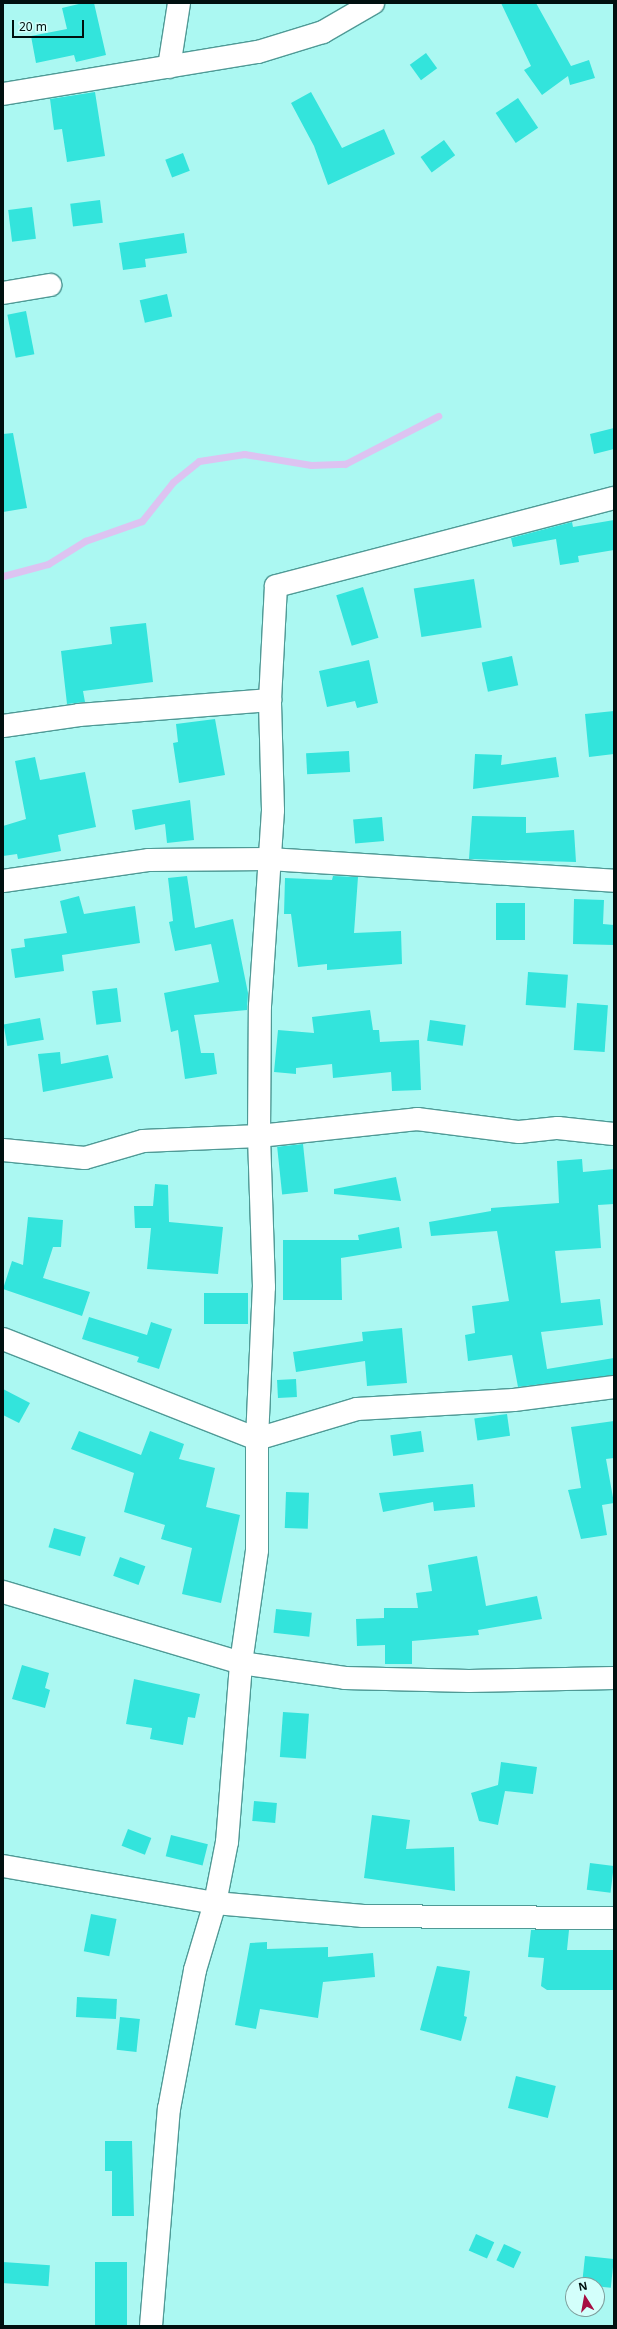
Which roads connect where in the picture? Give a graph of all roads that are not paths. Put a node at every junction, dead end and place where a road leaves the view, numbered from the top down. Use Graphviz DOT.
graph roads {
  1 [pos="179,3"];
  2 [pos="373,3"];
  3 [pos="169,67"];
  4 [pos="3,94"];
  5 [pos="50,285"];
  6 [pos="3,293"];
  7 [pos="614,498"];
  8 [pos="270,700"];
  9 [pos="3,726"];
  10 [pos="269,859"];
  11 [pos="3,881"];
  12 [pos="614,881"];
  13 [pos="614,1134"];
  14 [pos="259,1136"];
  15 [pos="3,1150"];
  16 [pos="3,1339"];
  17 [pos="614,1387"];
  18 [pos="257,1439"];
  19 [pos="3,1592"];
  20 [pos="241,1663"];
  21 [pos="614,1678"];
  22 [pos="3,1866"];
  23 [pos="216,1903"];
  24 [pos="614,1918"];
  25 [pos="151,2326"];
  1 -- 3 [label="street"];
  2 -- 3 [label="street"];
  3 -- 4 [label="street"];
  5 -- 6 [label="street"];
  7 -- 8 [label="street"];
  8 -- 9 [label="street"];
  8 -- 10 [label="street"];
  10 -- 11 [label="street"];
  10 -- 12 [label="street"];
  10 -- 14 [label="street"];
  13 -- 14 [label="street"];
  14 -- 15 [label="street"];
  14 -- 18 [label="street"];
  16 -- 18 [label="street"];
  17 -- 18 [label="street"];
  18 -- 20 [label="street"];
  19 -- 20 [label="street"];
  20 -- 21 [label="street"];
  20 -- 23 [label="street"];
  22 -- 23 [label="street"];
  23 -- 24 [label="street"];
  23 -- 25 [label="street"];
}
